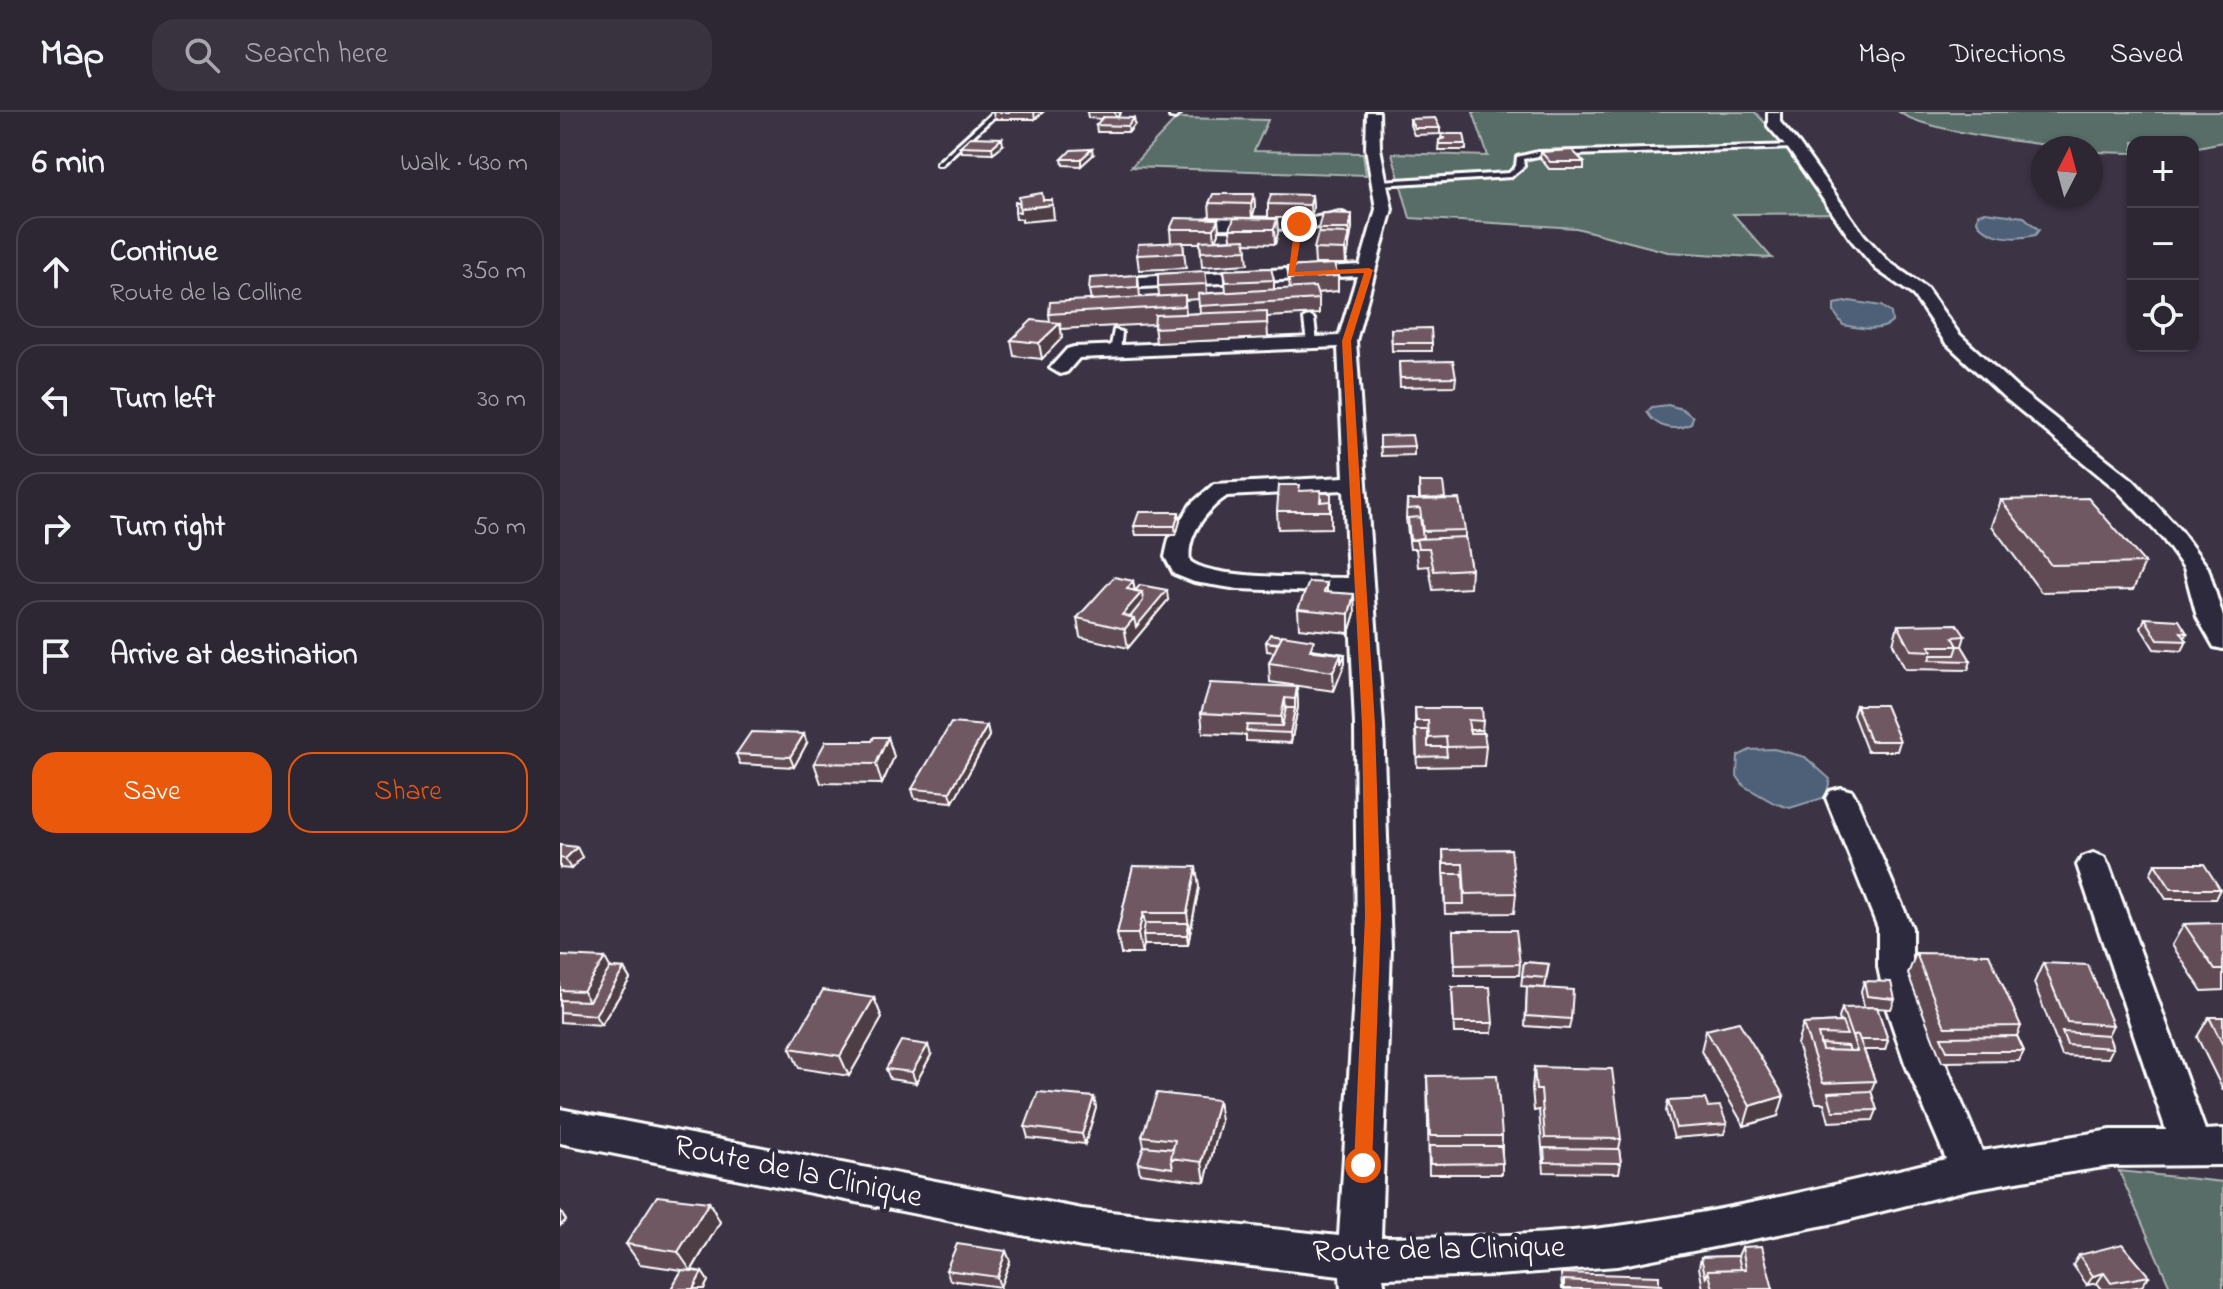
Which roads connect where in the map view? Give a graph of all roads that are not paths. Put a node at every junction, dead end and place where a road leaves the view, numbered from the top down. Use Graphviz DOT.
graph roads {
  1 [pos="1373,112"];
  2 [pos="1774,112"];
  3 [pos="994,114"];
  4 [pos="1794,147"];
  5 [pos="939,164"];
  6 [pos="1380,183"];
  7 [pos="1340,217"];
  8 [pos="1209,223"];
  9 [pos="1369,270"];
  10 [pos="1122,283"];
  11 [pos="1309,319"];
  12 [pos="1347,341"];
  13 [pos="1312,343"];
  14 [pos="1060,368"];
  15 [pos="1354,483"];
  16 [pos="1360,586"];
  17 [pos="2223,641"];
  18 [pos="1841,798"];
  19 [pos="2093,865"];
  20 [pos="560,1126"];
  21 [pos="2207,1146"];
  22 [pos="1971,1171"];
  23 [pos="1361,1273"];
  1 -- 6 [label="street"];
  2 -- 4 [label="street"];
  3 -- 5 [label="lane"];
  4 -- 6 [label="lane"];
  4 -- 17 [label="street"];
  6 -- 9 [label="street"];
  7 -- 8 [label="street"];
  9 -- 10 [label="street"];
  9 -- 12 [label="street"];
  11 -- 13 [label="lane"];
  12 -- 13 [label="street"];
  12 -- 15 [label="street"];
  13 -- 14 [label="street"];
  15 -- 16 [label="street"];
  15 -- 16 [label="street"];
  16 -- 23 [label="street"];
  18 -- 22 [label="street"];
  19 -- 21 [label="street"];
  20 -- 23 [label="street, Route de la Clinique"];
  21 -- 22 [label="street, Route de la Clinique"];
  22 -- 23 [label="street, Route de la Clinique"];
}
